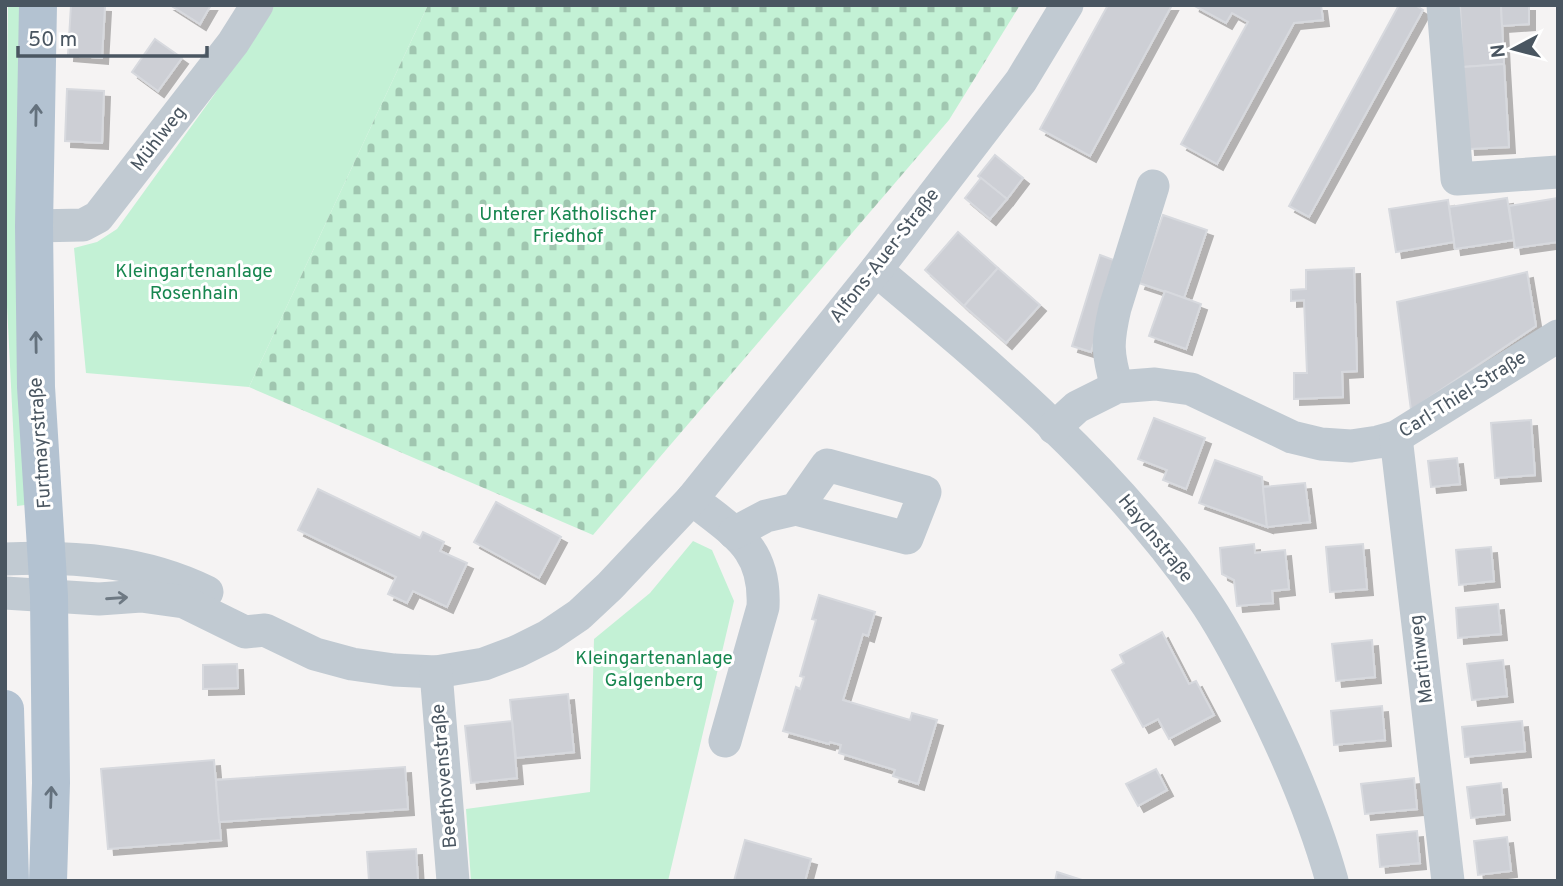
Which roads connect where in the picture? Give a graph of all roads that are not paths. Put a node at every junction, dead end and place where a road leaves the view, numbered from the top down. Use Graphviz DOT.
graph roads {
  1 [pos="38,5"];
  2 [pos="257,5"];
  3 [pos="1067,5"];
  4 [pos="1443,5"];
  5 [pos="1558,172"];
  6 [pos="1153,186"];
  7 [pos="34,226"];
  8 [pos="876,270"];
  9 [pos="1558,336"];
  10 [pos="1117,387"];
  11 [pos="1054,428"];
  12 [pos="1396,437"];
  13 [pos="692,499"];
  14 [pos="796,509"];
  15 [pos="734,533"];
  16 [pos="47,557"];
  17 [pos="5,559"];
  18 [pos="5,593"];
  19 [pos="49,596"];
  20 [pos="265,630"];
  21 [pos="436,672"];
  22 [pos="5,709"];
  23 [pos="725,741"];
  24 [pos="10,881"];
  25 [pos="48,881"];
  26 [pos="453,881"];
  27 [pos="1332,881"];
  28 [pos="1448,881"];
  7 -- 1 [label="main road, Furtmayrstraße, one-way"];
  2 -- 7 [label="street, Mühlweg"];
  3 -- 8 [label="street, Alfons-Auer-Straße"];
  4 -- 5 [label="street"];
  6 -- 10 [label="street"];
  16 -- 7 [label="main road, Furtmayrstraße, one-way"];
  8 -- 11 [label="street, Haydnstraße"];
  8 -- 13 [label="street, Alfons-Auer-Straße"];
  9 -- 12 [label="street, Carl-Thiel-Straße"];
  10 -- 11 [label="street, Carl-Thiel-Straße"];
  10 -- 12 [label="street, Carl-Thiel-Straße"];
  11 -- 27 [label="street, Haydnstraße"];
  12 -- 28 [label="street, Martinweg"];
  13 -- 15 [label="street"];
  13 -- 21 [label="street, Alfons-Auer-Straße"];
  14 -- 15 [label="street"];
  15 -- 23 [label="street"];
  16 -- 17 [label="street, Alfons-Auer-Straße"];
  16 -- 19 [label="main road, Furtmayrstraße"];
  16 -- 20 [label="street, Alfons-Auer-Straße"];
  18 -- 19 [label="street, Alfons-Auer-Straße"];
  19 -- 20 [label="street, Alfons-Auer-Straße, one-way"];
  25 -- 19 [label="main road, Furtmayrstraße, one-way"];
  20 -- 21 [label="street, Alfons-Auer-Straße"];
  21 -- 26 [label="street, Beethovenstraße"];
  22 -- 24 [label="main road"];
}
